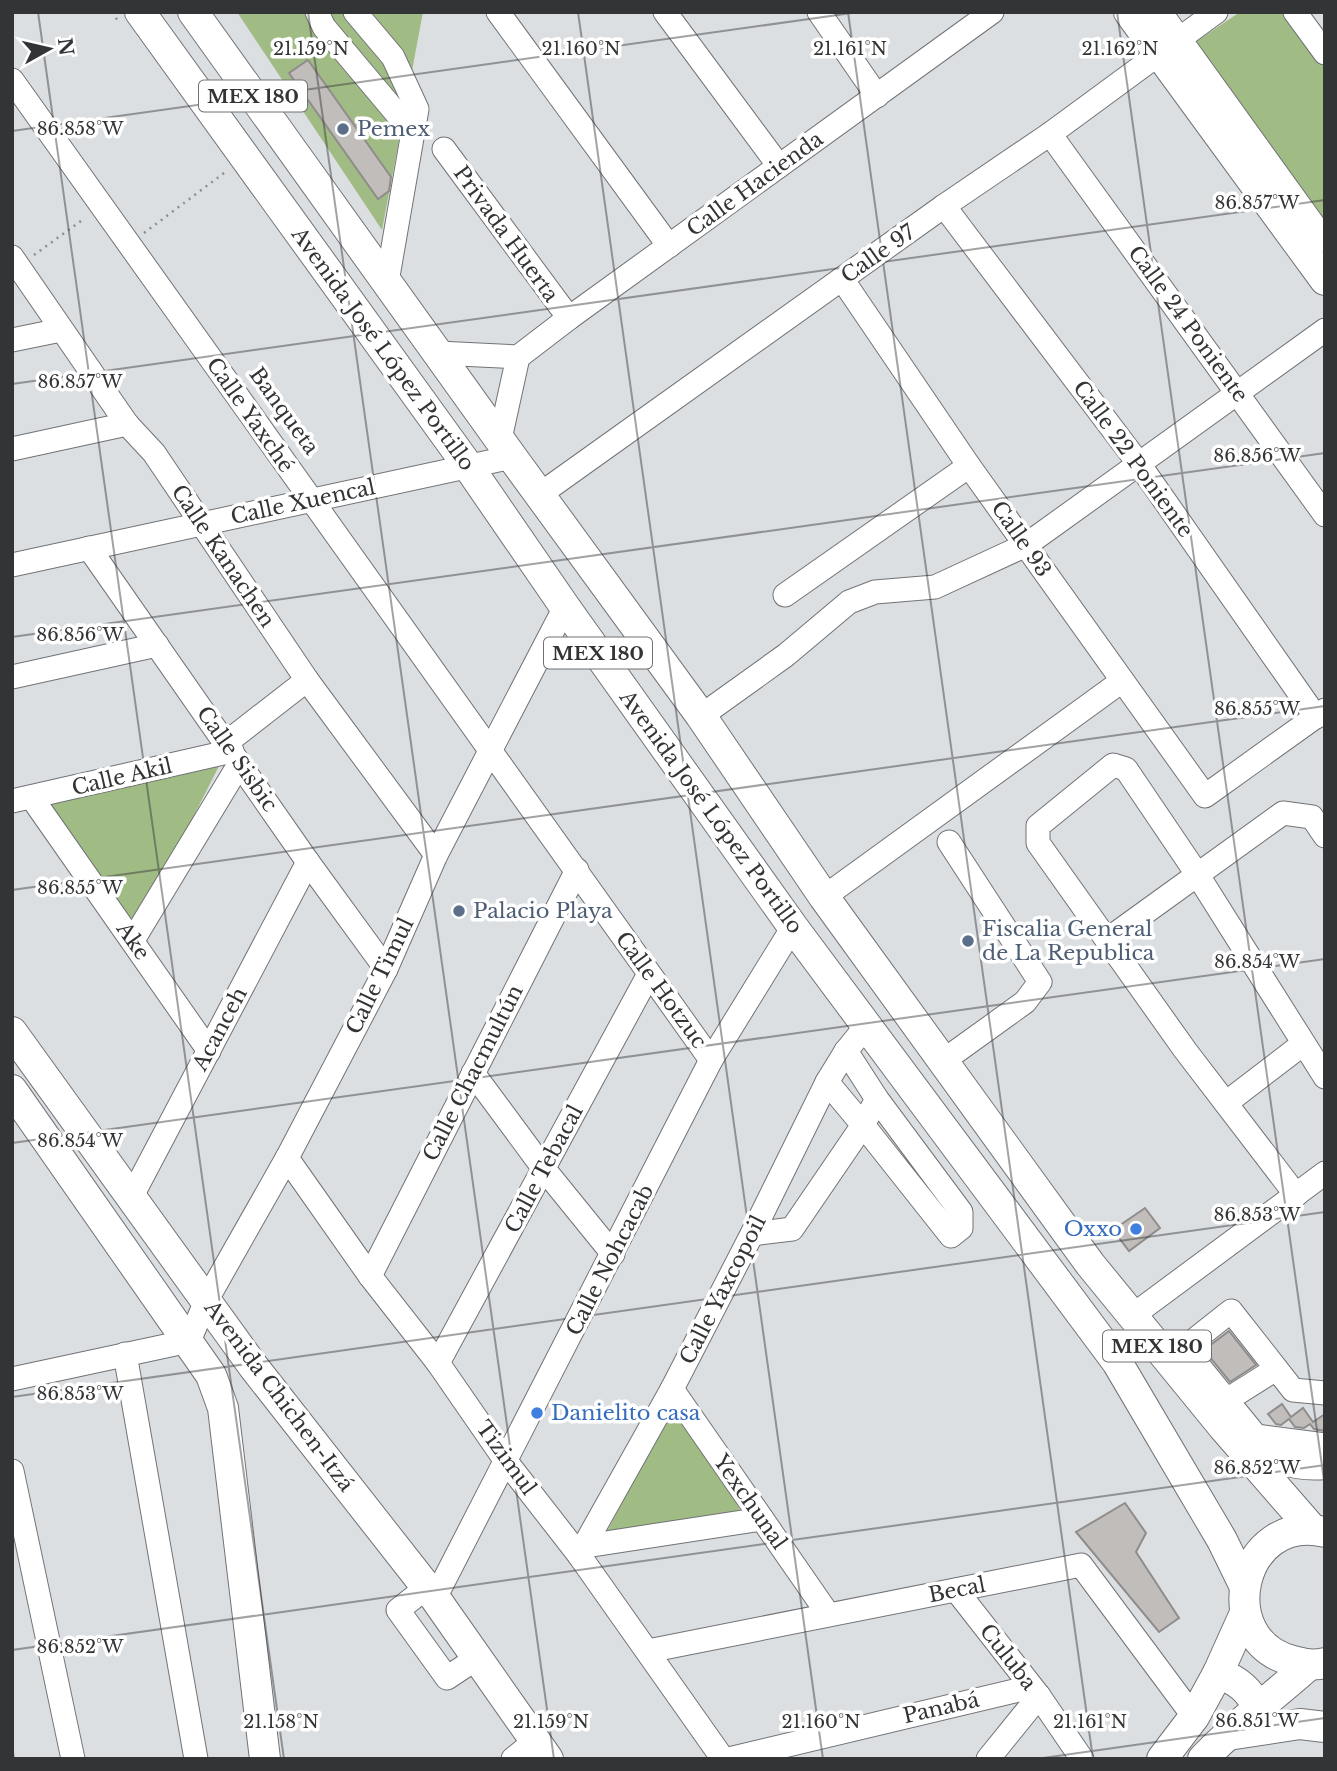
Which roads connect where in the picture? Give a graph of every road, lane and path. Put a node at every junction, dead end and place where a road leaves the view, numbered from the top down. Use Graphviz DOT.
graph roads {
  1 [pos="112,12"];
  2 [pos="193,12"];
  3 [pos="317,12"];
  4 [pos="498,12"];
  5 [pos="665,12"];
  6 [pos="819,12"];
  7 [pos="1129,12"];
  8 [pos="1156,12"];
  9 [pos="1216,12"];
  10 [pos="1295,12"];
  11 [pos="985,14"];
  12 [pos="359,17"];
  13 [pos="130,18"];
  14 [pos="1168,47"];
  15 [pos="345,49"];
  16 [pos="1325,53"];
  17 [pos="12,80"];
  18 [pos="877,96"];
  19 [pos="413,133"];
  20 [pos="1050,134"];
  21 [pos="444,149"];
  22 [pos="779,166"];
  23 [pos="229,169"];
  24 [pos="102,206"];
  25 [pos="944,206"];
  26 [pos="138,237"];
  27 [pos="1325,245"];
  28 [pos="669,246"];
  29 [pos="16,261"];
  30 [pos="842,279"];
  31 [pos="1325,280"];
  32 [pos="387,282"];
  33 [pos="569,318"];
  34 [pos="61,330"];
  35 [pos="1325,330"];
  36 [pos="12,340"];
  37 [pos="438,353"];
  38 [pos="518,358"];
  39 [pos="1238,393"];
  40 [pos="127,424"];
  41 [pos="506,448"];
  42 [pos="12,449"];
  43 [pos="1139,464"];
  44 [pos="468,466"];
  45 [pos="970,466"];
  46 [pos="539,495"];
  47 [pos="311,500"];
  48 [pos="1325,515"];
  49 [pos="201,524"];
  50 [pos="1026,545"];
  51 [pos="89,548"];
  52 [pos="12,565"];
  53 [pos="785,595"];
  54 [pos="565,607"];
  55 [pos="157,645"];
  56 [pos="12,677"];
  57 [pos="307,680"];
  58 [pos="1122,681"];
  59 [pos="1320,713"];
  60 [pos="701,716"];
  61 [pos="490,749"];
  62 [pos="233,753"];
  63 [pos="22,799"];
  64 [pos="1325,835"];
  65 [pos="949,842"];
  66 [pos="436,855"];
  67 [pos="307,862"];
  68 [pos="577,870"];
  69 [pos="1197,874"];
  70 [pos="824,897"];
  71 [pos="793,927"];
  72 [pos="133,940"];
  73 [pos="1107,940"];
  74 [pos="386,969"];
  75 [pos="649,974"];
  76 [pos="867,1026"];
  77 [pos="12,1032"];
  78 [pos="1303,1044"];
  79 [pos="209,1051"];
  80 [pos="846,1051"];
  81 [pos="711,1060"];
  82 [pos="943,1061"];
  83 [pos="473,1073"];
  84 [pos="1325,1077"];
  85 [pos="827,1082"];
  86 [pos="12,1090"];
  87 [pos="877,1099"];
  88 [pos="1226,1103"];
  89 [pos="863,1125"];
  90 [pos="287,1158"];
  91 [pos="544,1169"];
  92 [pos="1325,1173"];
  93 [pos="1296,1195"];
  94 [pos="132,1196"];
  95 [pos="752,1234"];
  96 [pos="614,1254"];
  97 [pos="370,1276"];
  98 [pos="206,1300"];
  99 [pos="1132,1316"];
  100 [pos="233,1338"];
  101 [pos="189,1341"];
  102 [pos="125,1354"];
  103 [pos="1177,1354"];
  104 [pos="438,1363"];
  105 [pos="1276,1369"];
  106 [pos="209,1371"];
  107 [pos="12,1379"];
  108 [pos="672,1389"];
  109 [pos="1325,1393"];
  110 [pos="1220,1413"];
  111 [pos="1253,1440"];
  112 [pos="1325,1445"];
  113 [pos="505,1460"];
  114 [pos="1325,1464"];
  115 [pos="12,1471"];
  116 [pos="762,1520"];
  117 [pos="1321,1526"];
  118 [pos="583,1551"];
  119 [pos="956,1590"];
  120 [pos="431,1592"];
  121 [pos="1244,1599"];
  122 [pos="828,1614"];
  123 [pos="648,1651"];
  124 [pos="477,1658"];
  125 [pos="1320,1665"];
  126 [pos="1218,1673"];
  127 [pos="1035,1691"];
  128 [pos="1259,1709"];
  129 [pos="1194,1717"];
  130 [pos="1325,1727"];
  131 [pos="1224,1736"];
  132 [pos="532,1753"];
  133 [pos="73,1759"];
  134 [pos="196,1759"];
  135 [pos="265,1759"];
  136 [pos="723,1759"];
  137 [pos="729,1759"];
  138 [pos="988,1759"];
  139 [pos="1082,1759"];
  140 [pos="1162,1759"];
  141 [pos="1203,1759"];
  1 -- 13 [label="path"];
  2 -- 32 [label="main road, Avenida José López Portillo / MEX 180"];
  3 -- 15 [label="street"];
  4 -- 28 [label="street"];
  5 -- 22 [label="street"];
  6 -- 18 [label="street"];
  7 -- 14 [label="main road"];
  8 -- 14 [label="main road"];
  9 -- 14 [label="street, Calle 97"];
  10 -- 16 [label="street"];
  11 -- 18 [label="street, Calle Hacienda"];
  12 -- 15 [label="street"];
  12 -- 19 [label="street"];
  13 -- 44 [label="main road, Avenida José López Portillo / MEX 180"];
  14 -- 20 [label="street, Calle 97"];
  14 -- 27 [label="main road"];
  14 -- 31 [label="main road"];
  15 -- 19 [label="street"];
  17 -- 24 [label="street, Calle Yaxché"];
  18 -- 22 [label="street, Calle Hacienda"];
  19 -- 32 [label="street"];
  20 -- 25 [label="street, Calle 97"];
  20 -- 39 [label="street, Calle 24 Poniente"];
  21 -- 33 [label="street, Privada Huerta"];
  22 -- 28 [label="street, Calle Hacienda"];
  23 -- 26 [label="path"];
  24 -- 29 [label="path"];
  24 -- 47 [label="street, Calle Yaxché"];
  25 -- 30 [label="street, Calle 97"];
  25 -- 43 [label="street, Calle 22 Poniente"];
  28 -- 33 [label="street, Calle Hacienda"];
  29 -- 34 [label="street, Calle Kanachen"];
  30 -- 45 [label="street, Calle 93"];
  30 -- 46 [label="street, Calle 97"];
  32 -- 37 [label="main road, Avenida José López Portillo / MEX 180"];
  33 -- 38 [label="street, Calle Hacienda"];
  34 -- 36 [label="street"];
  34 -- 40 [label="street, Calle Kanachen"];
  35 -- 39 [label="street"];
  37 -- 38 [label="street"];
  37 -- 41 [label="main road, Avenida José López Portillo / MEX 180"];
  38 -- 41 [label="street"];
  39 -- 43 [label="street"];
  39 -- 48 [label="street, Calle 24 Poniente"];
  40 -- 42 [label="street"];
  40 -- 49 [label="street, Calle Kanachen"];
  41 -- 44 [label="street, Calle Xuencal"];
  41 -- 46 [label="main road, Avenida José López Portillo / MEX 180"];
  43 -- 50 [label="street"];
  43 -- 59 [label="street, Calle 22 Poniente"];
  44 -- 47 [label="street, Calle Xuencal"];
  44 -- 54 [label="main road, Avenida José López Portillo / MEX 180"];
  45 -- 50 [label="street, Calle 93"];
  45 -- 53 [label="street"];
  46 -- 60 [label="main road, Avenida José López Portillo / MEX 180"];
  47 -- 49 [label="street, Calle Xuencal"];
  47 -- 61 [label="street, Calle Yaxché"];
  49 -- 51 [label="street, Calle Xuencal"];
  49 -- 57 [label="street, Calle Kanachen"];
  50 -- 58 [label="street, Calle 93"];
  50 -- 60 [label="street"];
  51 -- 52 [label="street, Calle Xuencal"];
  51 -- 55 [label="street, Calle Sisbic"];
  54 -- 61 [label="street, Calle Timul"];
  54 -- 71 [label="main road, Avenida José López Portillo / MEX 180"];
  55 -- 56 [label="street"];
  55 -- 62 [label="street, Calle Sisbic"];
  57 -- 62 [label="street"];
  57 -- 66 [label="street, Calle Kanachen"];
  58 -- 59 [label="street, Calle 93"];
  58 -- 70 [label="street"];
  60 -- 70 [label="main road, Avenida José López Portillo / MEX 180"];
  61 -- 66 [label="street, Calle Timul"];
  61 -- 68 [label="street, Calle Hotzuc"];
  62 -- 63 [label="street, Calle Akil"];
  62 -- 67 [label="street, Calle Sisbic"];
  62 -- 72 [label="street"];
  63 -- 72 [label="street, Ake"];
  64 -- 69 [label="street"];
  65 -- 82 [label="street"];
  66 -- 74 [label="street, Calle Timul"];
  67 -- 74 [label="street, Calle Sisbic"];
  67 -- 79 [label="street, Acanceh"];
  68 -- 75 [label="street, Calle Hotzuc"];
  68 -- 83 [label="street, Calle Chacmultún"];
  69 -- 73 [label="street"];
  69 -- 73 [label="street"];
  69 -- 78 [label="street"];
  70 -- 82 [label="main road, Avenida José López Portillo / MEX 180"];
  71 -- 76 [label="main road, Avenida José López Portillo / MEX 180"];
  71 -- 81 [label="street, Calle Nohcacab"];
  72 -- 79 [label="street, Ake"];
  73 -- 88 [label="street"];
  74 -- 90 [label="street, Calle Timul"];
  75 -- 81 [label="street, Calle Hotzuc"];
  75 -- 91 [label="street, Calle Tebacal"];
  76 -- 80 [label="street, Calle Yaxcopoil"];
  76 -- 121 [label="main road, Avenida José López Portillo / MEX 180"];
  77 -- 94 [label="main road, Avenida Chichen-Itzá"];
  78 -- 84 [label="street"];
  78 -- 88 [label="street"];
  79 -- 94 [label="street, Acanceh"];
  80 -- 85 [label="street, Calle Yaxcopoil"];
  80 -- 87 [label="street"];
  81 -- 96 [label="street, Calle Nohcacab"];
  82 -- 99 [label="main road, Avenida José López Portillo / MEX 180"];
  83 -- 91 [label="street"];
  83 -- 97 [label="street, Calle Chacmultún"];
  85 -- 89 [label="street"];
  85 -- 95 [label="street, Calle Yaxcopoil"];
  86 -- 101 [label="main road, Avenida Chichen-Itzá"];
  87 -- 89 [label="street"];
  87 -- 89 [label="street"];
  88 -- 93 [label="street"];
  89 -- 95 [label="street"];
  90 -- 97 [label="street, Tizimul"];
  90 -- 98 [label="street, Calle Timul"];
  91 -- 96 [label="street"];
  91 -- 104 [label="street, Calle Tebacal"];
  92 -- 93 [label="street"];
  93 -- 99 [label="street"];
  94 -- 98 [label="main road, Avenida Chichen-Itzá"];
  95 -- 108 [label="street, Calle Yaxcopoil"];
  96 -- 113 [label="street, Calle Nohcacab"];
  97 -- 104 [label="street, Tizimul"];
  98 -- 100 [label="main road, Avenida Chichen-Itzá"];
  98 -- 101 [label="street, Calle Timul"];
  99 -- 103 [label="main road, Avenida José López Portillo / MEX 180"];
  100 -- 106 [label="main road"];
  100 -- 120 [label="main road, Avenida Chichen-Itzá"];
  101 -- 102 [label="street"];
  101 -- 106 [label="main road, Avenida Chichen-Itzá"];
  102 -- 107 [label="street"];
  102 -- 134 [label="street"];
  103 -- 105 [label="street"];
  103 -- 110 [label="main road, Avenida José López Portillo / MEX 180"];
  104 -- 113 [label="street, Tizimul"];
  105 -- 109 [label="street"];
  105 -- 110 [label="street"];
  106 -- 135 [label="main road, Avenida Chichen-Itzá"];
  108 -- 116 [label="street, Yexchunal"];
  108 -- 118 [label="street, Calle Yaxcopoil"];
  110 -- 111 [label="main road"];
  110 -- 117 [label="main road, Avenida José López Portillo / MEX 180"];
  111 -- 112 [label="street"];
  111 -- 114 [label="main road"];
  113 -- 118 [label="street, Tizimul"];
  113 -- 120 [label="street, Calle Nohcacab"];
  115 -- 133 [label="street"];
  116 -- 118 [label="street"];
  116 -- 122 [label="street, Yexchunal"];
  117 -- 121 [label="main road"];
  118 -- 123 [label="street, Tizimul"];
  119 -- 122 [label="street, Becal"];
  119 -- 127 [label="street, Culuba"];
  119 -- 129 [label="street, Becal"];
  120 -- 124 [label="main road, Avenida Chichen-Itzá"];
  120 -- 124 [label="street"];
  121 -- 125 [label="main road, Avenida José López Portillo"];
  121 -- 126 [label="main road"];
  122 -- 123 [label="street, Becal"];
  123 -- 136 [label="street, Tizimul"];
  124 -- 132 [label="main road, Avenida Chichen-Itzá"];
  125 -- 128 [label="main road"];
  126 -- 128 [label="main road"];
  126 -- 129 [label="main road"];
  127 -- 137 [label="street, Panabá"];
  127 -- 138 [label="street"];
  127 -- 139 [label="street, Culuba"];
  128 -- 131 [label="main road"];
  129 -- 140 [label="main road"];
  130 -- 131 [label="main road"];
  131 -- 141 [label="main road"];
}
